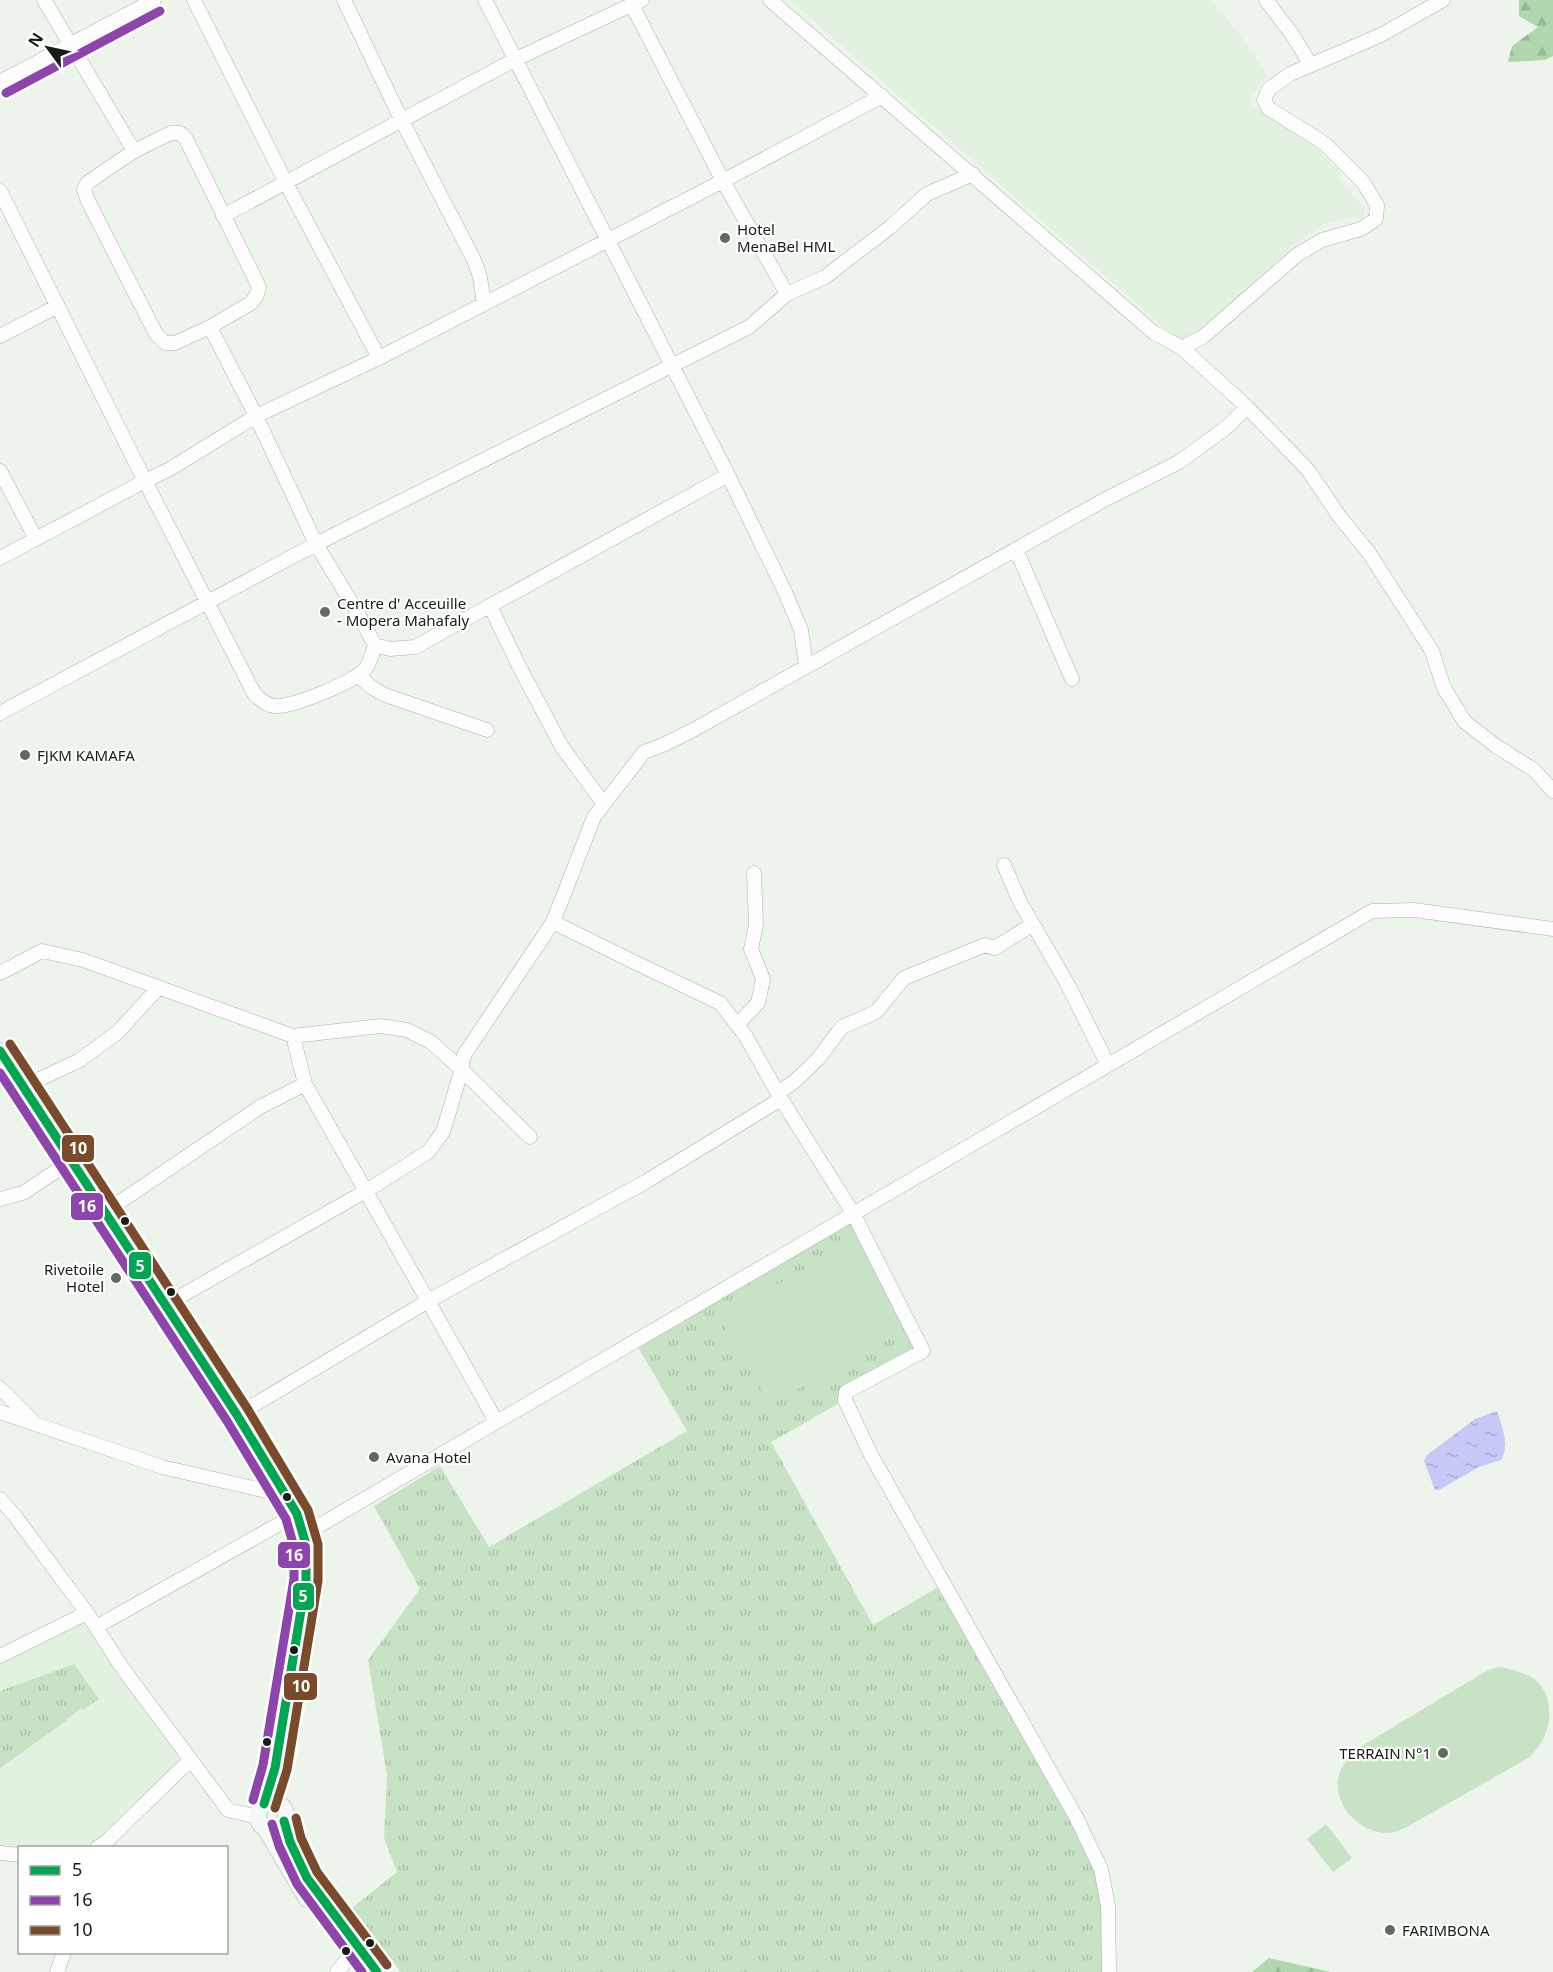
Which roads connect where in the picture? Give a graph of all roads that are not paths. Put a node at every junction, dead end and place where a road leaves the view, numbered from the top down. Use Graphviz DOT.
graph roads {
  1 [pos="44,0"];
  2 [pos="154,0"];
  3 [pos="194,0"];
  4 [pos="344,0"];
  5 [pos="485,0"];
  6 [pos="770,0"];
  7 [pos="1266,0"];
  8 [pos="1443,0"];
  9 [pos="637,3"];
  10 [pos="70,45"];
  11 [pos="516,59"];
  12 [pos="1311,65"];
  13 [pos="0,82"];
  14 [pos="882,96"];
  15 [pos="401,119"];
  16 [pos="134,151"];
  17 [pos="973,174"];
  18 [pos="723,181"];
  19 [pos="286,183"];
  20 [pos="0,191"];
  21 [pos="223,216"];
  22 [pos="606,240"];
  23 [pos="788,294"];
  24 [pos="484,304"];
  25 [pos="58,306"];
  26 [pos="210,327"];
  27 [pos="0,336"];
  28 [pos="1182,348"];
  29 [pos="379,358"];
  30 [pos="671,367"];
  31 [pos="1247,407"];
  32 [pos="256,416"];
  33 [pos="0,471"];
  34 [pos="728,476"];
  35 [pos="145,481"];
  36 [pos="36,539"];
  37 [pos="316,544"];
  38 [pos="1016,549"];
  39 [pos="0,558"];
  40 [pos="208,603"];
  41 [pos="490,606"];
  42 [pos="375,645"];
  43 [pos="806,666"];
  44 [pos="358,675"];
  45 [pos="1072,679"];
  46 [pos="0,713"];
  47 [pos="487,730"];
  48 [pos="1553,790"];
  49 [pos="604,804"];
  50 [pos="1004,865"];
  51 [pos="754,873"];
  52 [pos="554,922"];
  53 [pos="1033,924"];
  54 [pos="1553,929"];
  55 [pos="0,973"];
  56 [pos="159,987"];
  57 [pos="737,1025"];
  58 [pos="293,1036"];
  59 [pos="0,1052"];
  60 [pos="1108,1065"];
  61 [pos="461,1069"];
  62 [pos="305,1084"];
  63 [pos="23,1086"];
  64 [pos="779,1096"];
  65 [pos="530,1137"];
  66 [pos="71,1161"];
  67 [pos="366,1191"];
  68 [pos="0,1199"];
  69 [pos="105,1212"];
  70 [pos="853,1213"];
  71 [pos="428,1302"];
  72 [pos="165,1305"];
  73 [pos="0,1388"];
  74 [pos="0,1412"];
  75 [pos="237,1415"];
  76 [pos="496,1421"];
  77 [pos="35,1423"];
  78 [pos="288,1496"];
  79 [pos="0,1499"];
  80 [pos="297,1514"];
  81 [pos="303,1534"];
  82 [pos="87,1613"];
  83 [pos="96,1627"];
  84 [pos="2,1652"];
  85 [pos="190,1760"];
  86 [pos="270,1815"];
  87 [pos="100,1846"];
  88 [pos="0,1853"];
  89 [pos="18,1855"];
  90 [pos="64,1954"];
  91 [pos="350,1956"];
  92 [pos="57,1972"];
  93 [pos="337,1972"];
  94 [pos="363,1972"];
  95 [pos="377,1972"];
  96 [pos="1109,1972"];
  1 -- 10 [label="street"];
  2 -- 10 [label="street"];
  3 -- 19 [label="street"];
  4 -- 15 [label="street"];
  5 -- 11 [label="street"];
  6 -- 14 [label="street"];
  7 -- 12 [label="street"];
  8 -- 12 [label="street"];
  9 -- 11 [label="street"];
  9 -- 18 [label="street"];
  10 -- 13 [label="street"];
  10 -- 16 [label="street"];
  11 -- 15 [label="street"];
  11 -- 22 [label="street"];
  12 -- 28 [label="street"];
  14 -- 17 [label="street"];
  14 -- 18 [label="street"];
  15 -- 19 [label="street"];
  15 -- 24 [label="street"];
  16 -- 21 [label="street"];
  16 -- 26 [label="street"];
  17 -- 23 [label="street"];
  17 -- 28 [label="street"];
  18 -- 22 [label="street"];
  18 -- 23 [label="street"];
  19 -- 21 [label="street"];
  19 -- 29 [label="street"];
  20 -- 25 [label="street"];
  21 -- 26 [label="street"];
  22 -- 24 [label="street"];
  22 -- 30 [label="street"];
  23 -- 30 [label="street"];
  24 -- 29 [label="street"];
  25 -- 27 [label="street"];
  25 -- 35 [label="street"];
  26 -- 32 [label="street"];
  28 -- 31 [label="street"];
  29 -- 32 [label="street"];
  30 -- 34 [label="street"];
  30 -- 37 [label="street"];
  31 -- 38 [label="street"];
  31 -- 48 [label="street"];
  32 -- 35 [label="street"];
  32 -- 37 [label="street"];
  33 -- 36 [label="street"];
  34 -- 41 [label="street"];
  34 -- 43 [label="street"];
  35 -- 36 [label="street"];
  35 -- 40 [label="street"];
  36 -- 39 [label="street"];
  37 -- 40 [label="street"];
  37 -- 42 [label="street"];
  38 -- 43 [label="street"];
  38 -- 45 [label="street"];
  40 -- 44 [label="street"];
  40 -- 46 [label="street"];
  41 -- 42 [label="street"];
  41 -- 49 [label="street"];
  42 -- 44 [label="street"];
  43 -- 49 [label="street"];
  44 -- 47 [label="street"];
  49 -- 52 [label="street"];
  50 -- 53 [label="street"];
  51 -- 57 [label="street"];
  52 -- 57 [label="street"];
  52 -- 61 [label="street"];
  53 -- 60 [label="street"];
  53 -- 64 [label="street"];
  54 -- 60 [label="street"];
  55 -- 56 [label="street"];
  56 -- 58 [label="street"];
  56 -- 63 [label="street"];
  57 -- 64 [label="street"];
  58 -- 61 [label="street"];
  58 -- 62 [label="street"];
  59 -- 63 [label="main road"];
  60 -- 70 [label="street"];
  61 -- 65 [label="street"];
  61 -- 67 [label="street"];
  62 -- 67 [label="street"];
  62 -- 69 [label="street"];
  63 -- 66 [label="main road"];
  64 -- 70 [label="street"];
  64 -- 71 [label="street"];
  66 -- 68 [label="street"];
  66 -- 69 [label="main road"];
  67 -- 71 [label="street"];
  67 -- 72 [label="street"];
  69 -- 72 [label="main road"];
  70 -- 76 [label="street"];
  70 -- 96 [label="street"];
  71 -- 75 [label="street"];
  71 -- 76 [label="street"];
  72 -- 75 [label="main road"];
  73 -- 77 [label="street"];
  74 -- 77 [label="street"];
  75 -- 78 [label="main road"];
  76 -- 81 [label="street"];
  77 -- 78 [label="street"];
  78 -- 80 [label="main road"];
  79 -- 82 [label="street"];
  80 -- 81 [label="main road"];
  80 -- 83 [label="street"];
  81 -- 86 [label="main road"];
  82 -- 83 [label="street"];
  82 -- 84 [label="street"];
  83 -- 85 [label="street"];
  85 -- 86 [label="street"];
  85 -- 87 [label="street"];
  86 -- 91 [label="main road"];
  86 -- 95 [label="main road"];
  88 -- 89 [label="street"];
  90 -- 92 [label="street"];
  91 -- 93 [label="street"];
  91 -- 94 [label="main road"];
}
